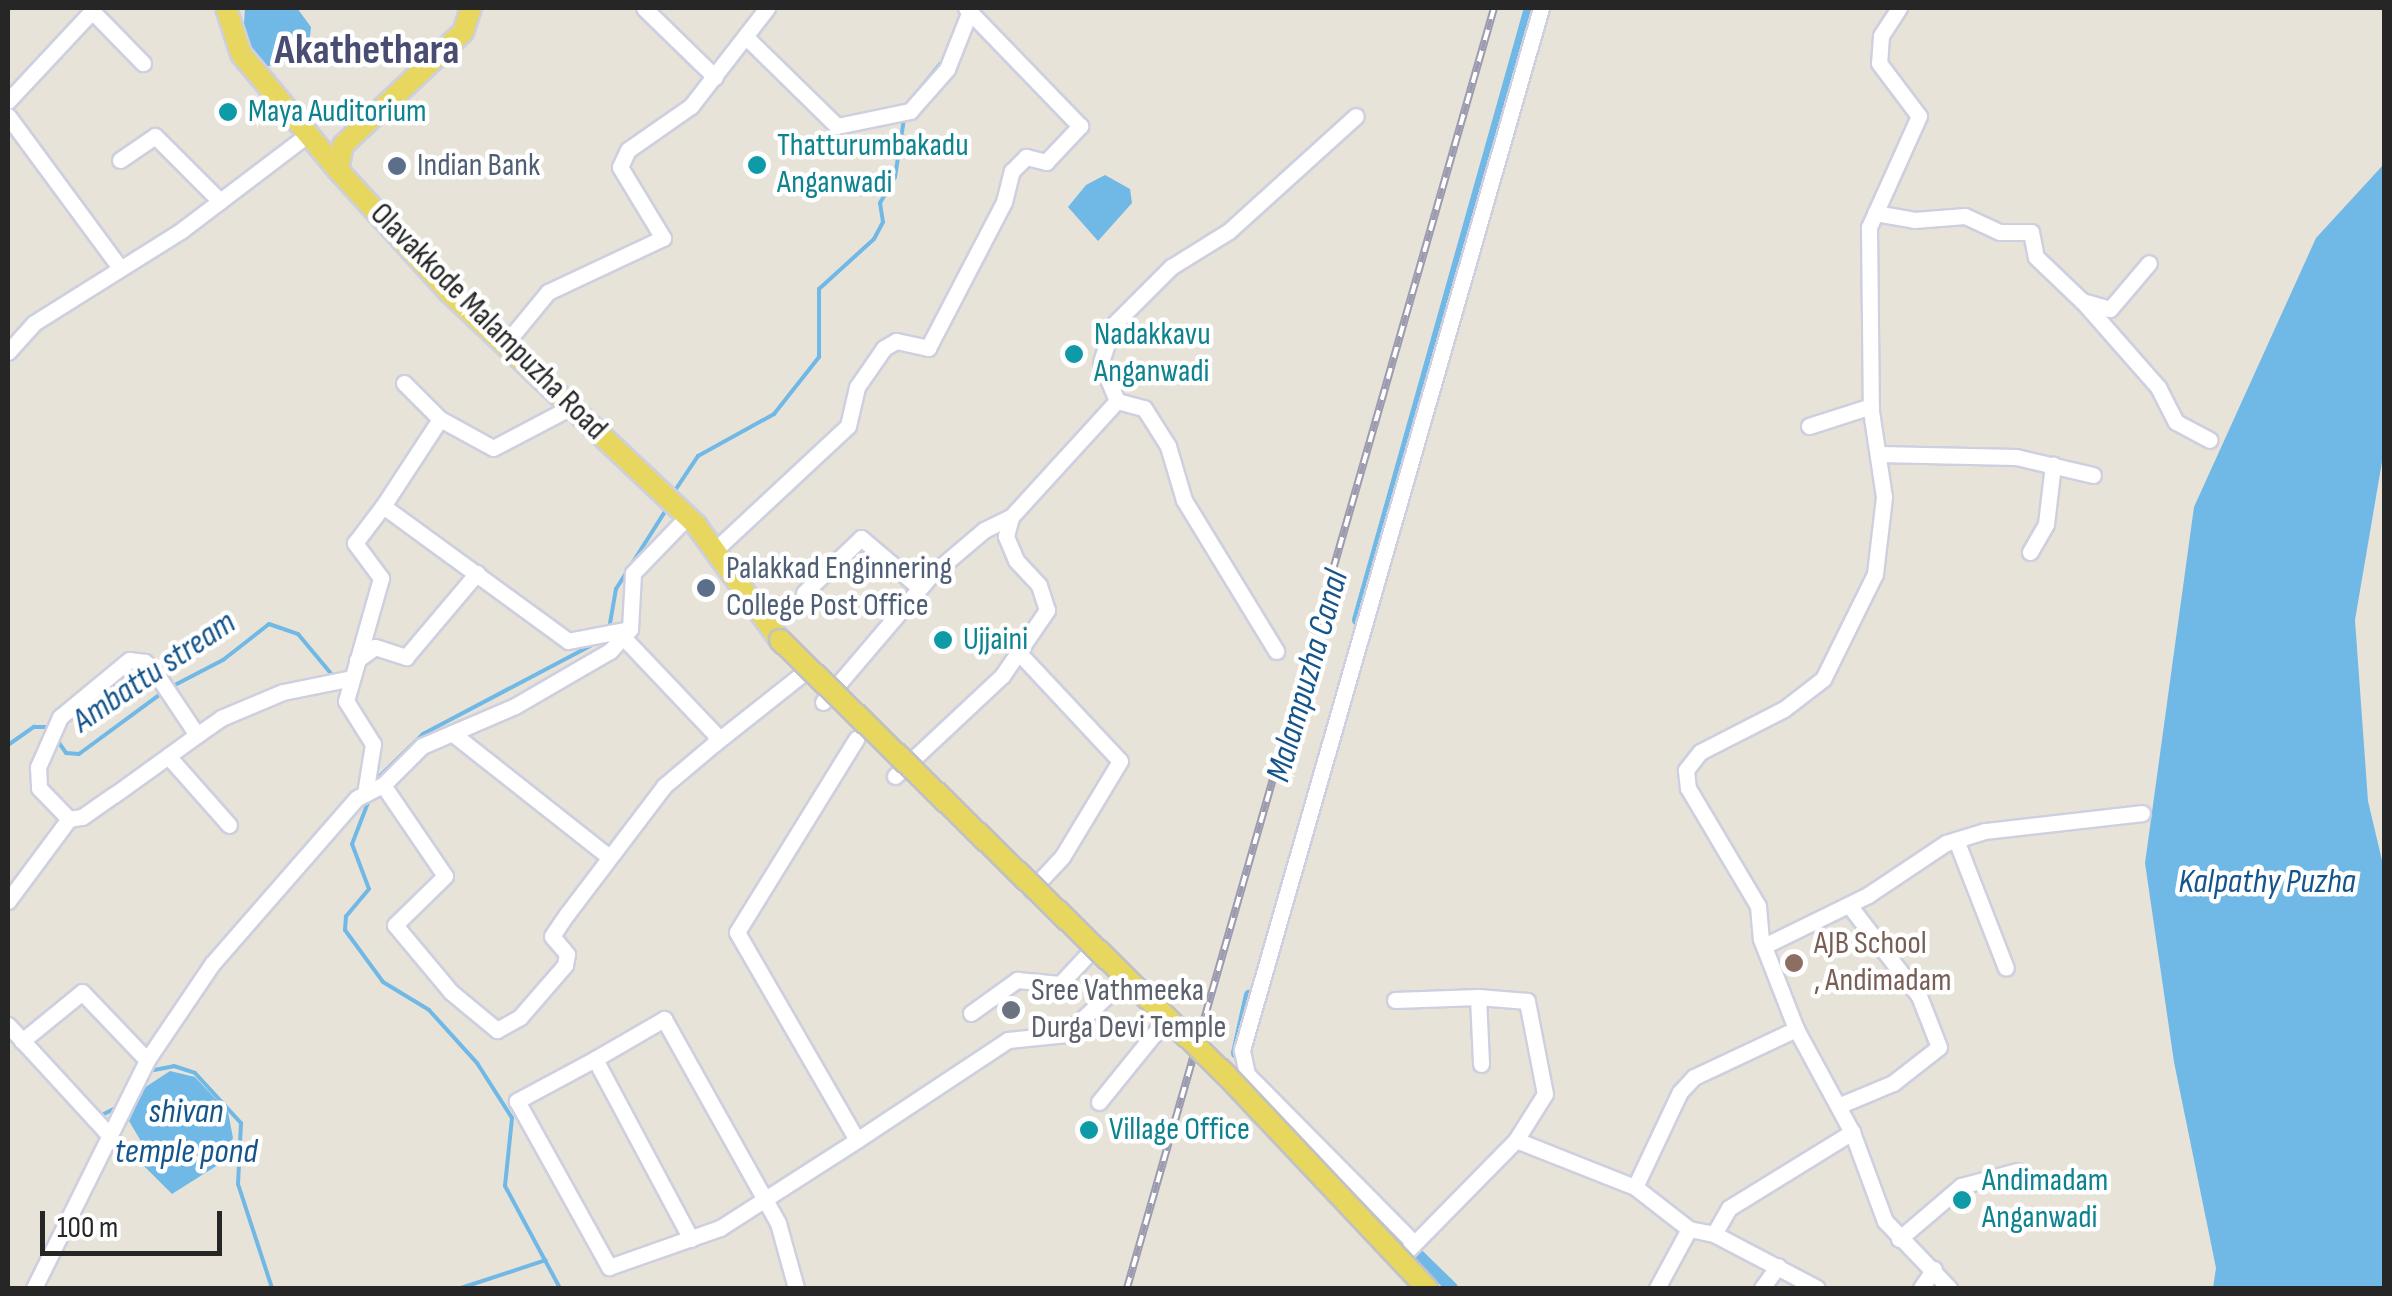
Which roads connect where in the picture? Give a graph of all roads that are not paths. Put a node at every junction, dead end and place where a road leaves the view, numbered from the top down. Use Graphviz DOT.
graph roads {
  1 [pos="226,8"];
  2 [pos="471,8"];
  3 [pos="644,8"];
  4 [pos="767,8"];
  5 [pos="1540,8"];
  6 [pos="1899,8"];
  7 [pos="968,9"];
  8 [pos="746,37"];
  9 [pos="143,63"];
  10 [pos="715,77"];
  11 [pos="8,101"];
  12 [pos="8,116"];
  13 [pos="1356,116"];
  14 [pos="306,136"];
  15 [pos="120,160"];
  16 [pos="338,170"];
  17 [pos="220,202"];
  18 [pos="1875,213"];
  19 [pos="2149,264"];
  20 [pos="120,268"];
  21 [pos="2082,301"];
  22 [pos="506,343"];
  23 [pos="8,352"];
  24 [pos="404,383"];
  25 [pos="1117,401"];
  26 [pos="573,406"];
  27 [pos="1871,406"];
  28 [pos="440,420"];
  29 [pos="1809,426"];
  30 [pos="2210,440"];
  31 [pos="1878,454"];
  32 [pos="2053,464"];
  33 [pos="2093,475"];
  34 [pos="383,506"];
  35 [pos="676,507"];
  36 [pos="1011,517"];
  37 [pos="716,549"];
  38 [pos="2030,552"];
  39 [pos="477,573"];
  40 [pos="920,588"];
  41 [pos="804,593"];
  42 [pos="624,631"];
  43 [pos="1276,651"];
  44 [pos="1020,654"];
  45 [pos="356,660"];
  46 [pos="802,674"];
  47 [pos="342,680"];
  48 [pos="824,702"];
  49 [pos="452,733"];
  50 [pos="197,735"];
  51 [pos="856,738"];
  52 [pos="714,743"];
  53 [pos="168,756"];
  54 [pos="895,776"];
  55 [pos="374,789"];
  56 [pos="2142,813"];
  57 [pos="69,819"];
  58 [pos="229,826"];
  59 [pos="1956,840"];
  60 [pos="609,856"];
  61 [pos="1031,890"];
  62 [pos="8,901"];
  63 [pos="1849,905"];
  64 [pos="1764,946"];
  65 [pos="1089,954"];
  66 [pos="2006,968"];
  67 [pos="1118,985"];
  68 [pos="1478,997"];
  69 [pos="1395,1000"];
  70 [pos="970,1013"];
  71 [pos="8,1025"];
  72 [pos="1159,1028"];
  73 [pos="1796,1029"];
  74 [pos="22,1040"];
  75 [pos="596,1059"];
  76 [pos="147,1060"];
  77 [pos="1480,1064"];
  78 [pos="1264,1091"];
  79 [pos="1099,1102"];
  80 [pos="1838,1106"];
  81 [pos="1248,1114"];
  82 [pos="1852,1132"];
  83 [pos="110,1136"];
  84 [pos="857,1140"];
  85 [pos="1516,1140"];
  86 [pos="2018,1171"];
  87 [pos="1635,1188"];
  88 [pos="764,1197"];
  89 [pos="1689,1229"];
  90 [pos="1714,1234"];
  91 [pos="1899,1239"];
  92 [pos="691,1240"];
  93 [pos="1778,1266"];
  94 [pos="1934,1269"];
  95 [pos="34,1288"];
  96 [pos="796,1288"];
  97 [pos="1427,1288"];
  98 [pos="1657,1288"];
  99 [pos="1762,1288"];
  100 [pos="1818,1288"];
  101 [pos="1920,1288"];
  102 [pos="1949,1288"];
  1 -- 14 [label="main road, Olavakkode Malampuzha Road"];
  2 -- 16 [label="main road"];
  3 -- 10 [label="street"];
  4 -- 8 [label="street"];
  5 -- 78 [label="street"];
  6 -- 18 [label="street"];
  7 -- 8 [label="street"];
  7 -- 37 [label="street"];
  8 -- 10 [label="street"];
  9 -- 11 [label="street"];
  10 -- 22 [label="street"];
  12 -- 20 [label="street"];
  13 -- 25 [label="street"];
  14 -- 16 [label="main road, Olavakkode Malampuzha Road"];
  14 -- 17 [label="street"];
  15 -- 17 [label="street"];
  16 -- 22 [label="main road, Olavakkode Malampuzha Road"];
  17 -- 20 [label="street"];
  18 -- 21 [label="street"];
  18 -- 27 [label="street"];
  19 -- 21 [label="street"];
  20 -- 23 [label="street"];
  21 -- 30 [label="street"];
  22 -- 26 [label="main road, Olavakkode Malampuzha Road"];
  24 -- 28 [label="street"];
  25 -- 36 [label="street"];
  25 -- 43 [label="street"];
  26 -- 28 [label="street"];
  26 -- 35 [label="main road, Olavakkode Malampuzha Road"];
  27 -- 29 [label="street"];
  27 -- 31 [label="street"];
  28 -- 34 [label="street"];
  31 -- 32 [label="street"];
  31 -- 64 [label="street"];
  32 -- 33 [label="street"];
  32 -- 38 [label="street"];
  34 -- 39 [label="street"];
  34 -- 45 [label="street"];
  35 -- 37 [label="main road, Olavakkode Malampuzha Road"];
  35 -- 42 [label="street"];
  36 -- 40 [label="street"];
  36 -- 44 [label="street"];
  37 -- 97 [label="main road, Olavakkode Malampuzha Road, bridge"];
  39 -- 42 [label="street"];
  39 -- 45 [label="street"];
  40 -- 41 [label="street"];
  40 -- 48 [label="street"];
  42 -- 49 [label="street"];
  42 -- 52 [label="street"];
  44 -- 54 [label="street"];
  44 -- 61 [label="street"];
  45 -- 47 [label="street"];
  46 -- 52 [label="street"];
  47 -- 50 [label="street"];
  47 -- 55 [label="street"];
  49 -- 55 [label="street"];
  49 -- 60 [label="street"];
  50 -- 53 [label="street"];
  50 -- 57 [label="street"];
  51 -- 84 [label="street"];
  52 -- 60 [label="street"];
  53 -- 57 [label="street"];
  53 -- 58 [label="street"];
  55 -- 60 [label="street"];
  55 -- 76 [label="street"];
  56 -- 59 [label="street"];
  57 -- 62 [label="street"];
  59 -- 63 [label="street"];
  59 -- 66 [label="street"];
  63 -- 64 [label="street"];
  63 -- 80 [label="street"];
  64 -- 73 [label="street"];
  65 -- 70 [label="street"];
  67 -- 84 [label="street"];
  68 -- 69 [label="street"];
  68 -- 77 [label="street"];
  68 -- 85 [label="street"];
  71 -- 74 [label="street"];
  72 -- 79 [label="street"];
  73 -- 80 [label="street"];
  73 -- 87 [label="street"];
  74 -- 76 [label="street"];
  74 -- 83 [label="street"];
  75 -- 88 [label="street"];
  75 -- 92 [label="street"];
  75 -- 92 [label="street"];
  76 -- 83 [label="street"];
  78 -- 81 [label="street, bridge"];
  78 -- 85 [label="street"];
  80 -- 82 [label="street"];
  82 -- 90 [label="street"];
  82 -- 91 [label="street"];
  83 -- 95 [label="street"];
  84 -- 88 [label="street"];
  85 -- 87 [label="street"];
  86 -- 91 [label="street"];
  87 -- 89 [label="street"];
  88 -- 92 [label="street"];
  88 -- 96 [label="street"];
  89 -- 90 [label="street"];
  89 -- 98 [label="street"];
  90 -- 93 [label="street"];
  91 -- 94 [label="street"];
  93 -- 99 [label="street"];
  93 -- 100 [label="street"];
  94 -- 101 [label="street"];
  94 -- 102 [label="street"];
}
